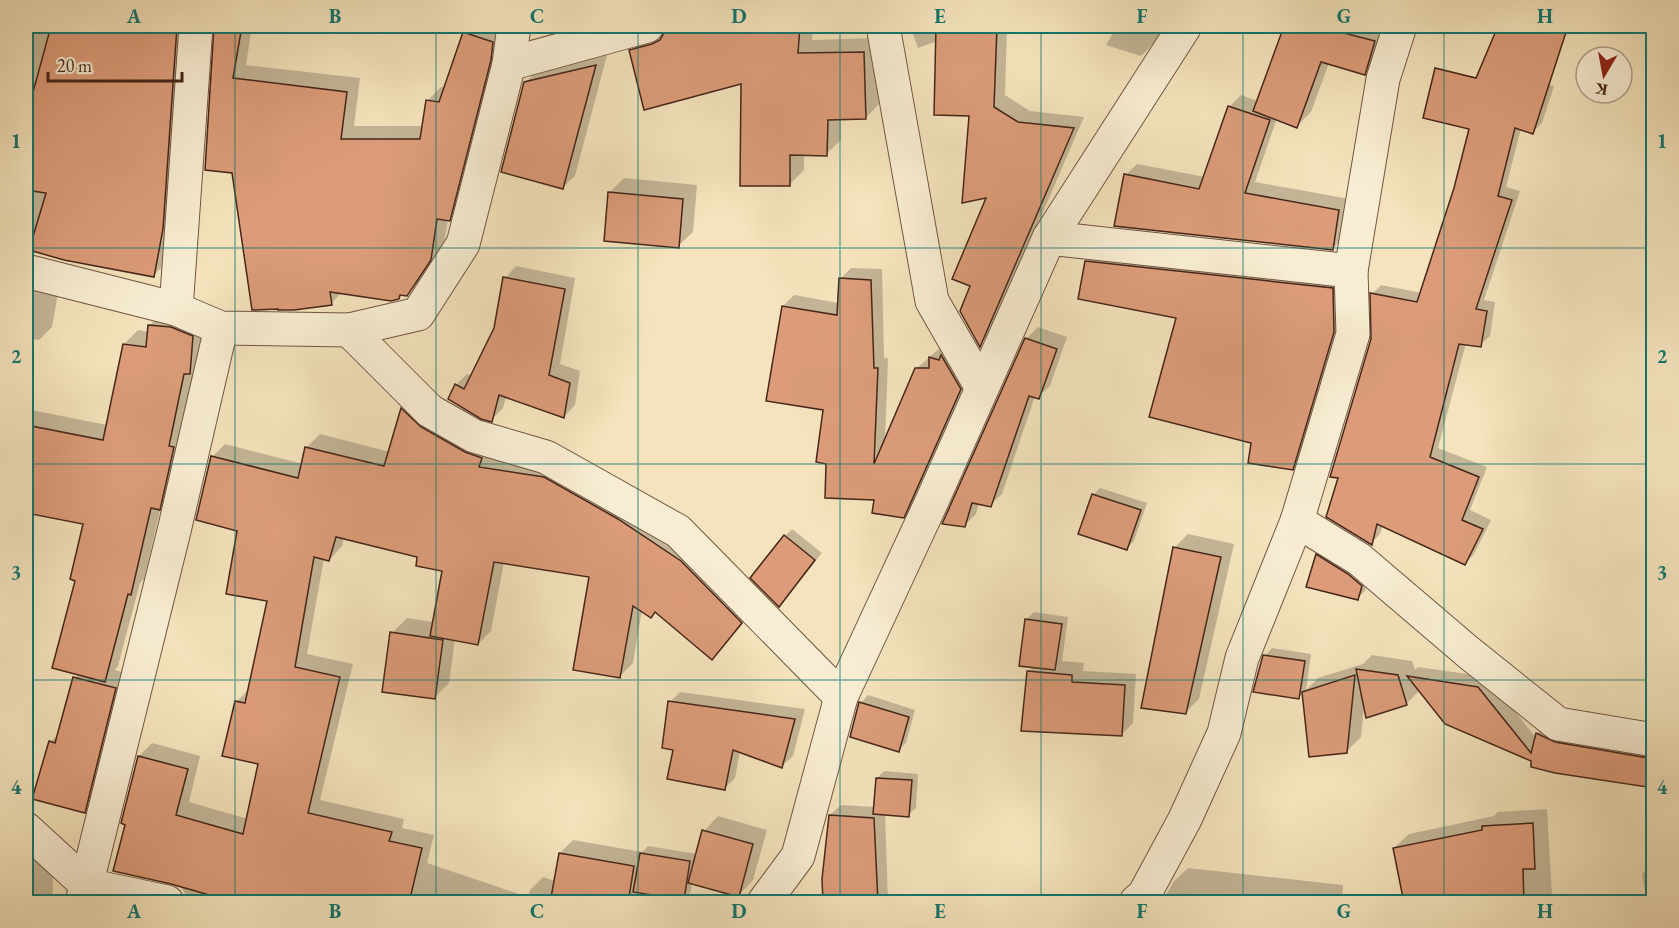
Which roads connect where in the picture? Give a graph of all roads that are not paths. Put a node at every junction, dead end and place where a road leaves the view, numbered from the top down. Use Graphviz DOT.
graph roads {
  1 [pos="196,26"];
  2 [pos="514,26"];
  3 [pos="647,26"];
  4 [pos="883,26"];
  5 [pos="1185,26"];
  6 [pos="1400,26"];
  7 [pos="509,64"];
  8 [pos="1049,238"];
  9 [pos="26,271"];
  10 [pos="1352,271"];
  11 [pos="176,309"];
  12 [pos="221,328"];
  13 [pos="349,330"];
  14 [pos="982,388"];
  15 [pos="1297,521"];
  16 [pos="841,697"];
  17 [pos="1653,740"];
  18 [pos="26,829"];
  19 [pos="85,894"];
  20 [pos="167,903"];
  21 [pos="764,903"];
  22 [pos="1136,903"];
  1 -- 11 [label="street"];
  2 -- 7 [label="street"];
  3 -- 7 [label="street"];
  4 -- 14 [label="street"];
  5 -- 8 [label="street"];
  6 -- 10 [label="street"];
  7 -- 13 [label="street"];
  8 -- 10 [label="street"];
  8 -- 14 [label="street"];
  9 -- 11 [label="street"];
  10 -- 15 [label="street"];
  11 -- 12 [label="street"];
  12 -- 13 [label="street"];
  12 -- 19 [label="street"];
  13 -- 16 [label="street"];
  14 -- 16 [label="street"];
  15 -- 17 [label="street"];
  15 -- 22 [label="street"];
  16 -- 21 [label="street"];
  18 -- 19 [label="street"];
  19 -- 20 [label="street"];
}
